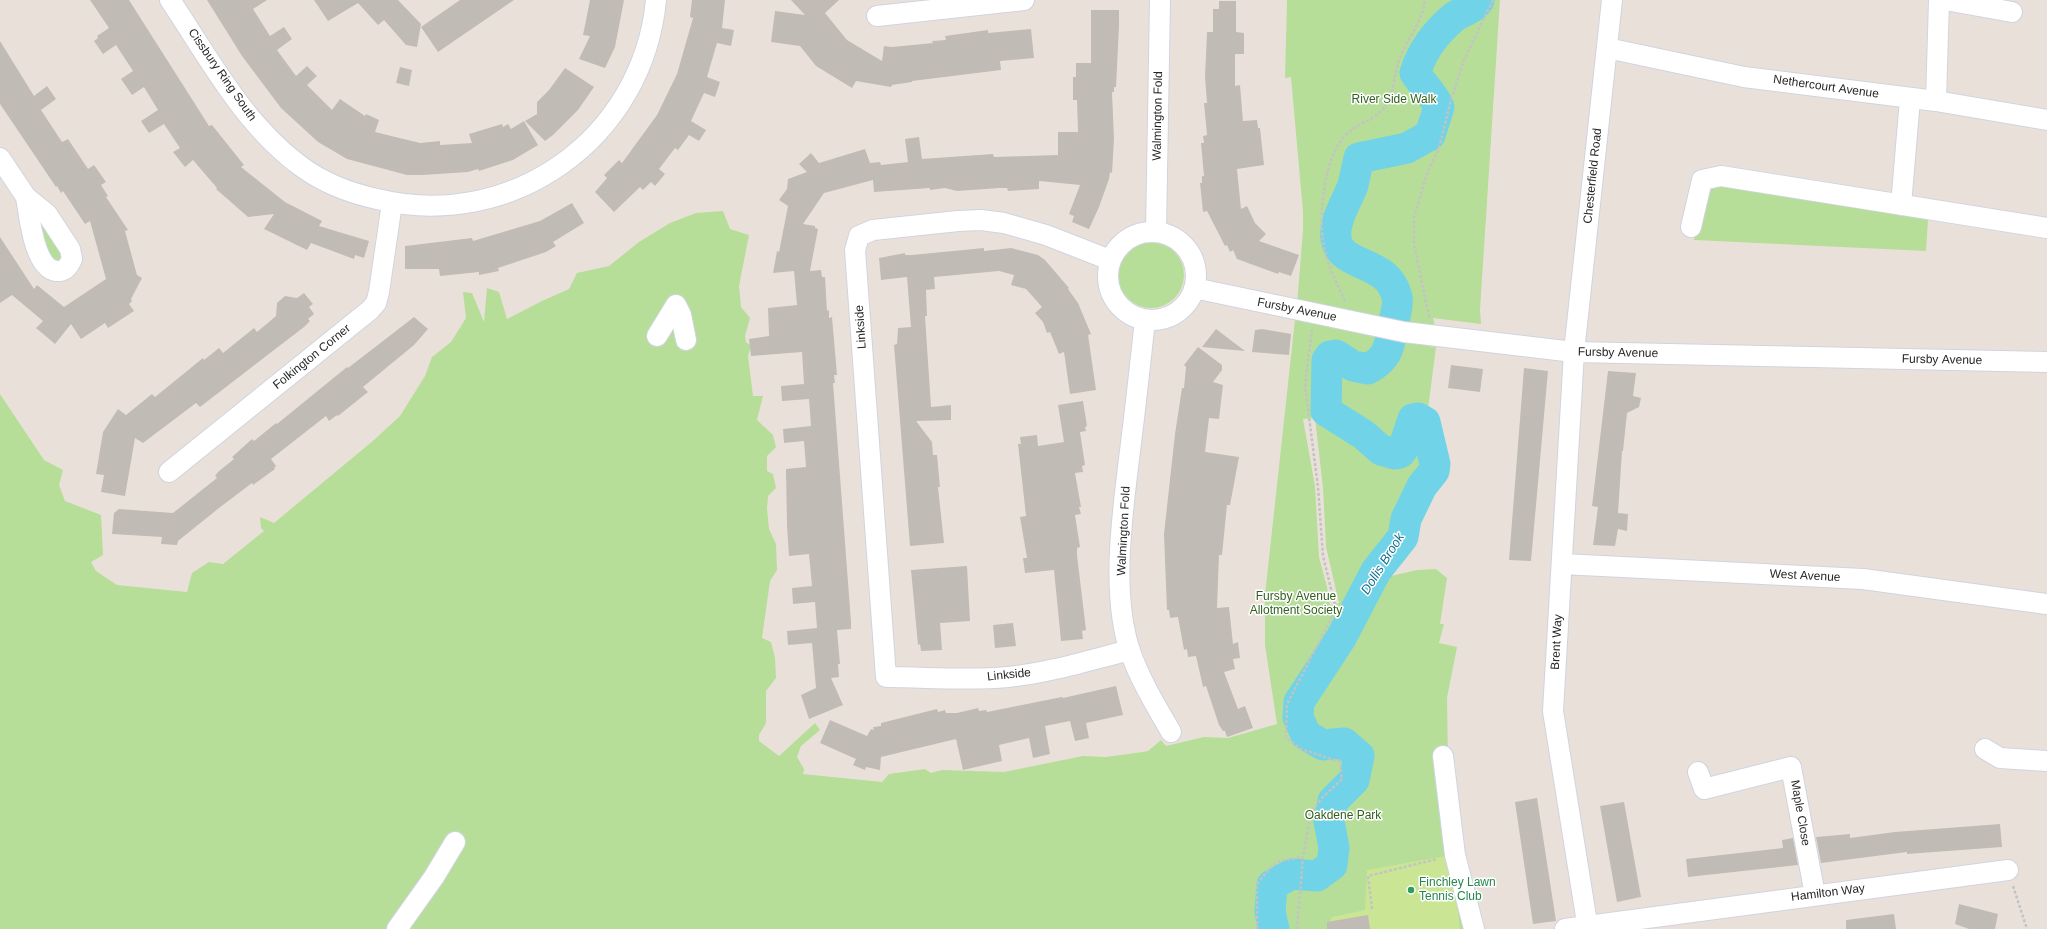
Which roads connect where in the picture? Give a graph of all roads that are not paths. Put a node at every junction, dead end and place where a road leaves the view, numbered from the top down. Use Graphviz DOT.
graph roads {
  1 [pos="170,0"];
  2 [pos="656,0"];
  3 [pos="1024,0"];
  4 [pos="1160,0"];
  5 [pos="1612,0"];
  6 [pos="1939,0"];
  7 [pos="1945,0"];
  8 [pos="2012,12"];
  9 [pos="877,16"];
  10 [pos="1607,48"];
  11 [pos="1910,99"];
  12 [pos="1936,101"];
  13 [pos="2047,120"];
  14 [pos="0,158"];
  15 [pos="26,198"];
  16 [pos="392,203"];
  17 [pos="1901,205"];
  18 [pos="1691,227"];
  19 [pos="2047,228"];
  20 [pos="1156,232"];
  21 [pos="1110,260"];
  22 [pos="1194,288"];
  23 [pos="1145,320"];
  24 [pos="657,336"];
  25 [pos="686,340"];
  26 [pos="1574,352"];
  27 [pos="2047,362"];
  28 [pos="169,472"];
  29 [pos="1562,564"];
  30 [pos="2047,604"];
  31 [pos="1130,650"];
  32 [pos="1171,732"];
  33 [pos="1985,748"];
  34 [pos="1443,756"];
  35 [pos="2047,761"];
  36 [pos="1698,772"];
  37 [pos="455,842"];
  38 [pos="2008,870"];
  39 [pos="1815,895"];
  40 [pos="1588,927"];
  41 [pos="397,929"];
  42 [pos="1474,929"];
  43 [pos="1565,929"];
  1 -- 16 [label="street, Cissbury Ring South"];
  2 -- 16 [label="street, Cissbury Ring South"];
  3 -- 9 [label="street"];
  4 -- 20 [label="street, Walmington Fold"];
  5 -- 10 [label="street, Chesterfield Road"];
  6 -- 12 [label="street"];
  7 -- 8 [label="street"];
  10 -- 11 [label="street, Nethercourt Avenue"];
  10 -- 26 [label="street, Chesterfield Road"];
  11 -- 12 [label="street, Nethercourt Avenue"];
  11 -- 17 [label="street"];
  12 -- 13 [label="street, Nethercourt Avenue"];
  14 -- 15 [label="street"];
  16 -- 28 [label="street, Folkington Corner"];
  17 -- 18 [label="street"];
  17 -- 19 [label="street"];
  20 -- 21 [label="street"];
  20 -- 22 [label="street"];
  21 -- 23 [label="street"];
  21 -- 31 [label="street, Linkside"];
  22 -- 23 [label="street"];
  22 -- 26 [label="street, Fursby Avenue"];
  23 -- 31 [label="street, Walmington Fold"];
  24 -- 25 [label="street"];
  26 -- 27 [label="street, Fursby Avenue"];
  26 -- 29 [label="street, Brent Way"];
  29 -- 30 [label="street, West Avenue"];
  29 -- 40 [label="street, Brent Way"];
  31 -- 32 [label="street, Walmington Fold"];
  33 -- 35 [label="street"];
  34 -- 42 [label="street"];
  36 -- 39 [label="street, Maple Close"];
  37 -- 41 [label="street"];
  38 -- 39 [label="street, Hamilton Way"];
  39 -- 40 [label="street, Hamilton Way"];
  40 -- 43 [label="street, Hamilton Way"];
}
